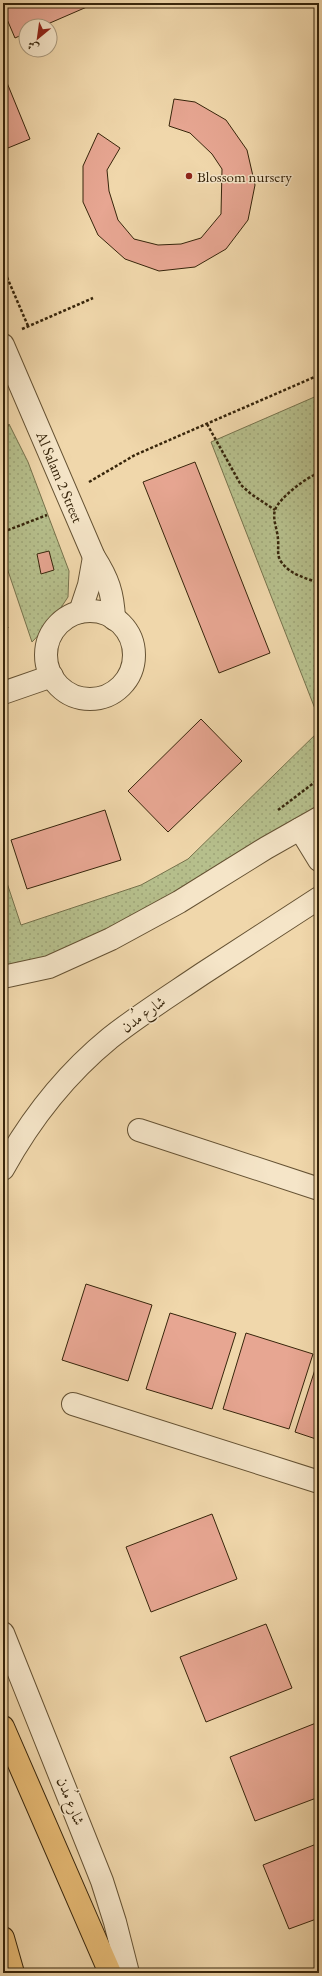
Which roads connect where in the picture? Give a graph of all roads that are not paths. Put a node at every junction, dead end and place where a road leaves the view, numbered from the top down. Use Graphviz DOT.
graph roads {
  1 [pos="9,339"];
  2 [pos="94,557"];
  3 [pos="80,612"];
  4 [pos="114,619"];
  5 [pos="52,676"];
  6 [pos="3,693"];
  7 [pos="319,818"];
  8 [pos="300,829"];
  9 [pos="319,860"];
  10 [pos="319,898"];
  11 [pos="3,977"];
  12 [pos="139,1130"];
  13 [pos="3,1169"];
  14 [pos="319,1189"];
  15 [pos="73,1404"];
  16 [pos="319,1482"];
  17 [pos="3,1633"];
  18 [pos="3,1727"];
  19 [pos="3,1938"];
  20 [pos="13,1973"];
  21 [pos="110,1973"];
  22 [pos="128,1973"];
  1 -- 2 [label="street, Al Salam 2 Street"];
  2 -- 3 [label="street"];
  2 -- 4 [label="street, Al Salam 2 Street"];
  3 -- 4 [label="street"];
  3 -- 5 [label="street"];
  4 -- 5 [label="street"];
  5 -- 6 [label="street"];
  7 -- 8 [label="street"];
  8 -- 9 [label="street"];
  8 -- 11 [label="street"];
  10 -- 13 [label="street, شارع مُدن"];
  12 -- 14 [label="street"];
  15 -- 16 [label="street"];
  17 -- 22 [label="street, شارع مُدن"];
  18 -- 21 [label="main road"];
  19 -- 20 [label="main road"];
}
